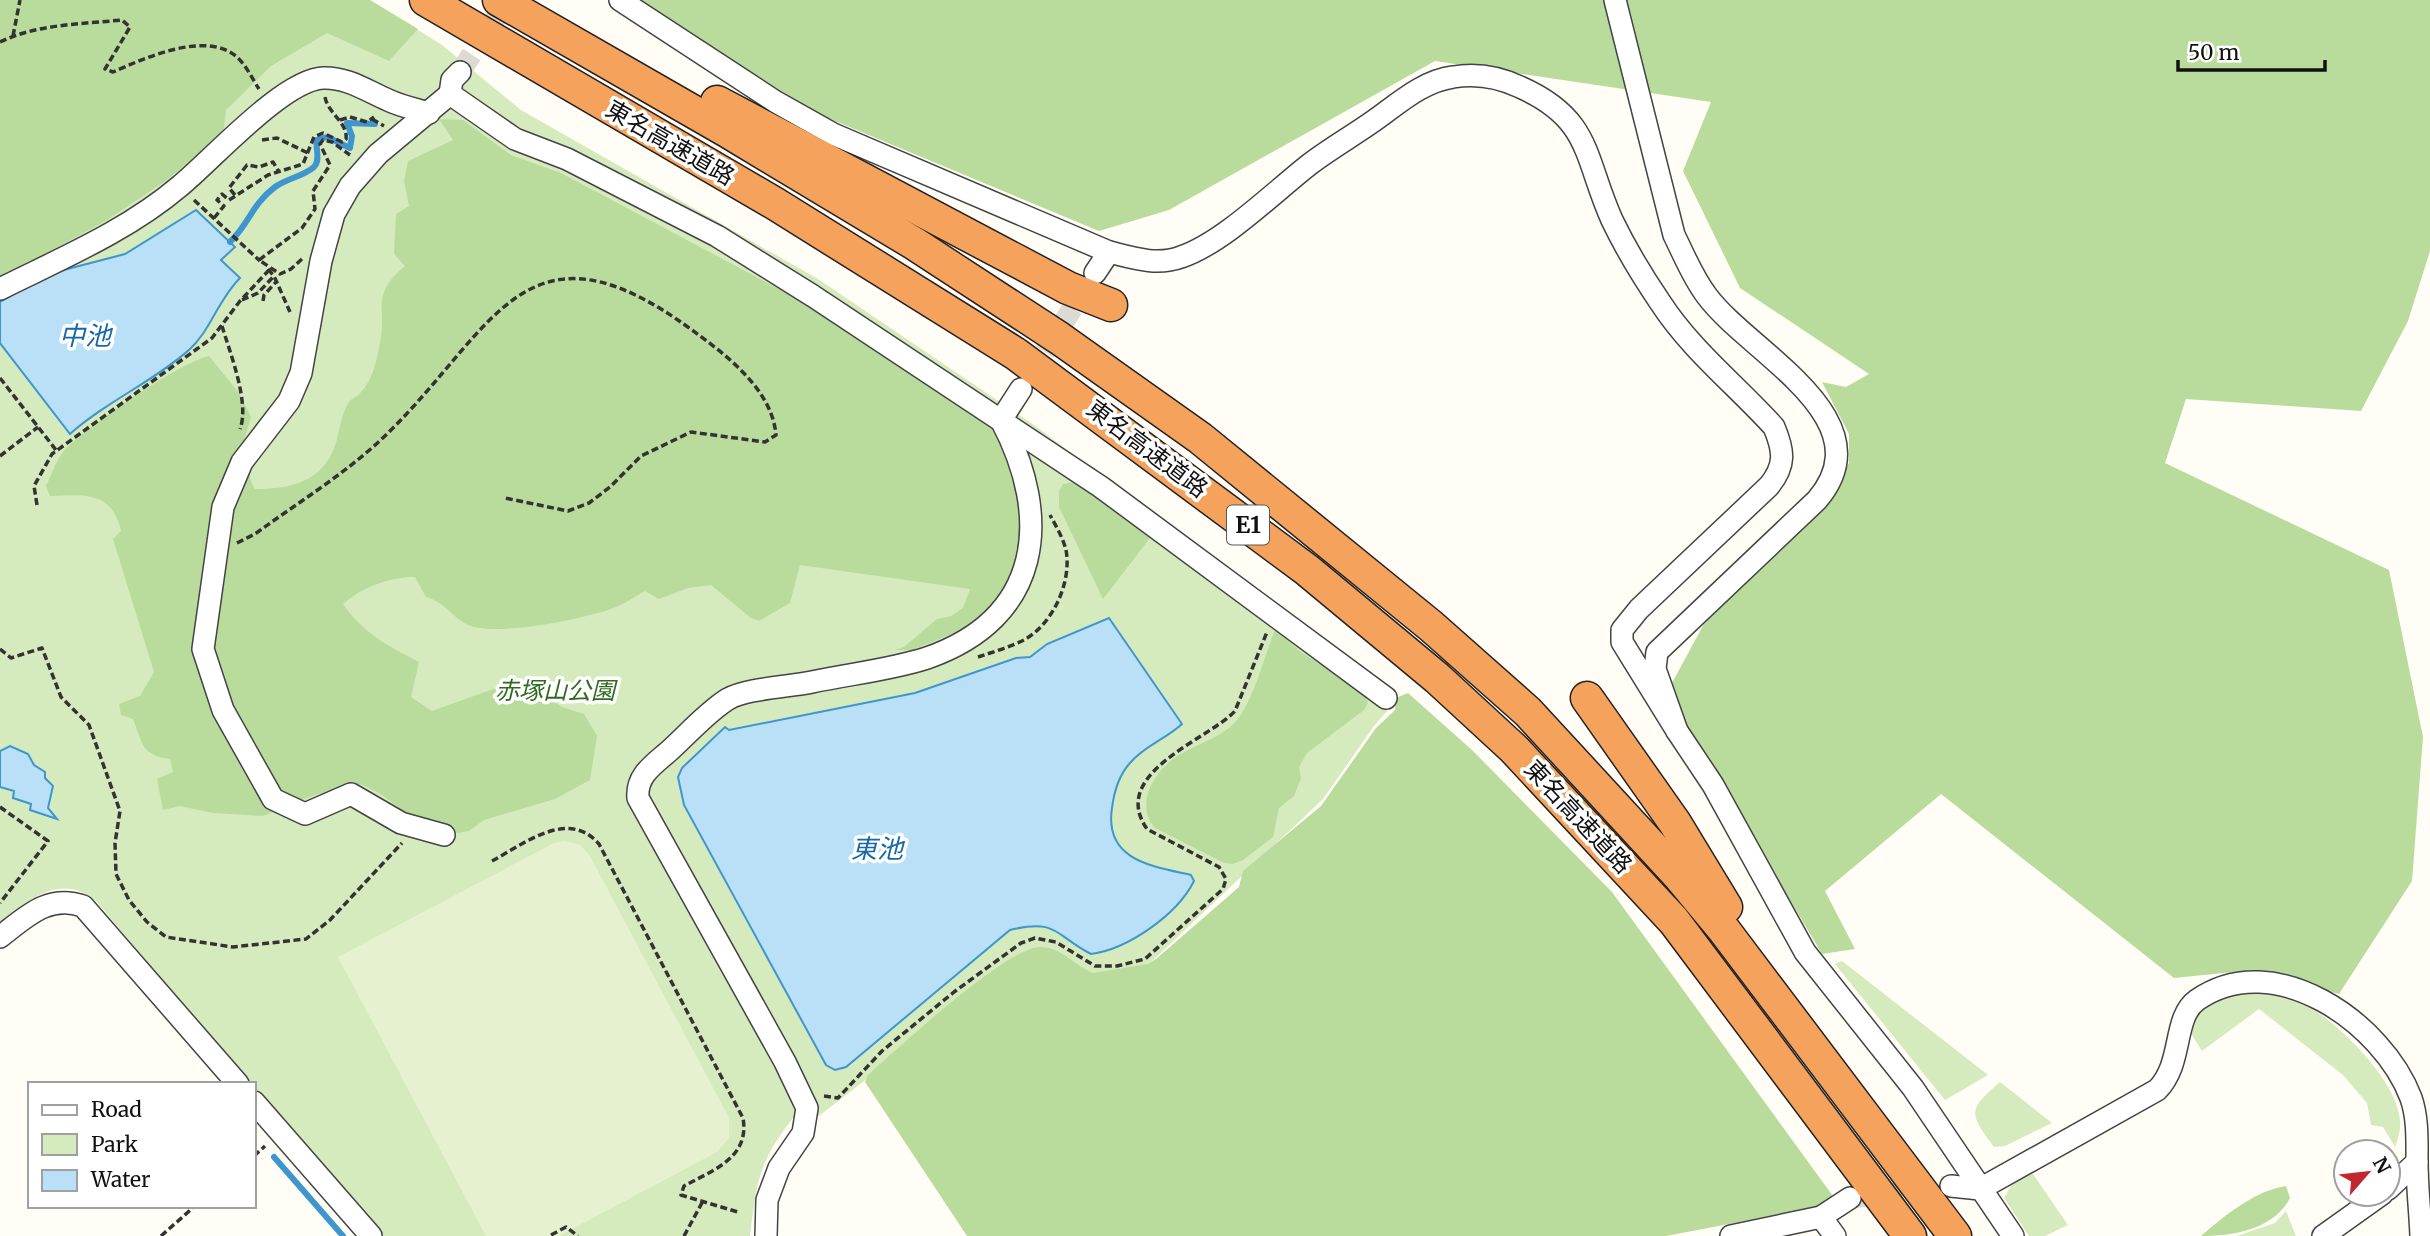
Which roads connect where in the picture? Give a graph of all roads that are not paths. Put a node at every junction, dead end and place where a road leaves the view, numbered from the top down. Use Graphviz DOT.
graph roads {
  1 [pos="426,0"];
  2 [pos="620,0"];
  3 [pos="1615,0"];
  4 [pos="512,8"];
  5 [pos="460,72"];
  6 [pos="450,94"];
  7 [pos="429,113"];
  8 [pos="1109,252"];
  9 [pos="1095,273"];
  10 [pos="0,289"];
  11 [pos="1111,305"];
  12 [pos="1021,389"];
  13 [pos="1001,420"];
  14 [pos="1386,698"];
  15 [pos="1587,698"];
  16 [pos="1677,731"];
  17 [pos="444,835"];
  18 [pos="0,937"];
  19 [pos="1803,1036"];
  20 [pos="236,1082"];
  21 [pos="256,1104"];
  22 [pos="2417,1163"];
  23 [pos="2402,1176"];
  24 [pos="1951,1186"];
  25 [pos="1980,1189"];
  26 [pos="1850,1198"];
  27 [pos="2362,1208"];
  28 [pos="1821,1217"];
  29 [pos="1902,1228"];
  30 [pos="371,1236"];
  31 [pos="766,1236"];
  32 [pos="1731,1236"];
  33 [pos="1835,1236"];
  34 [pos="1955,1236"];
  35 [pos="2013,1236"];
  36 [pos="2323,1236"];
  37 [pos="2421,1236"];
  1 -- 29 [label="highway, 東名高速道路 / E1"];
  2 -- 8 [label="street"];
  3 -- 16 [label="street"];
  4 -- 11 [label="highway"];
  4 -- 19 [label="highway, 東名高速道路 / E1"];
  5 -- 6 [label="street"];
  6 -- 7 [label="street"];
  6 -- 13 [label="street"];
  7 -- 10 [label="street"];
  7 -- 17 [label="street"];
  8 -- 9 [label="street"];
  8 -- 16 [label="street"];
  12 -- 13 [label="street"];
  13 -- 14 [label="street"];
  13 -- 31 [label="street"];
  15 -- 19 [label="highway"];
  16 -- 25 [label="street"];
  18 -- 20 [label="street"];
  19 -- 34 [label="highway, 東名高速道路 / E1"];
  21 -- 30 [label="street"];
  22 -- 23 [label="street"];
  22 -- 25 [label="street"];
  22 -- 37 [label="street"];
  24 -- 25 [label="street"];
  25 -- 35 [label="street"];
  26 -- 28 [label="street"];
  27 -- 36 [label="street"];
  28 -- 32 [label="street"];
  28 -- 33 [label="street"];
}
